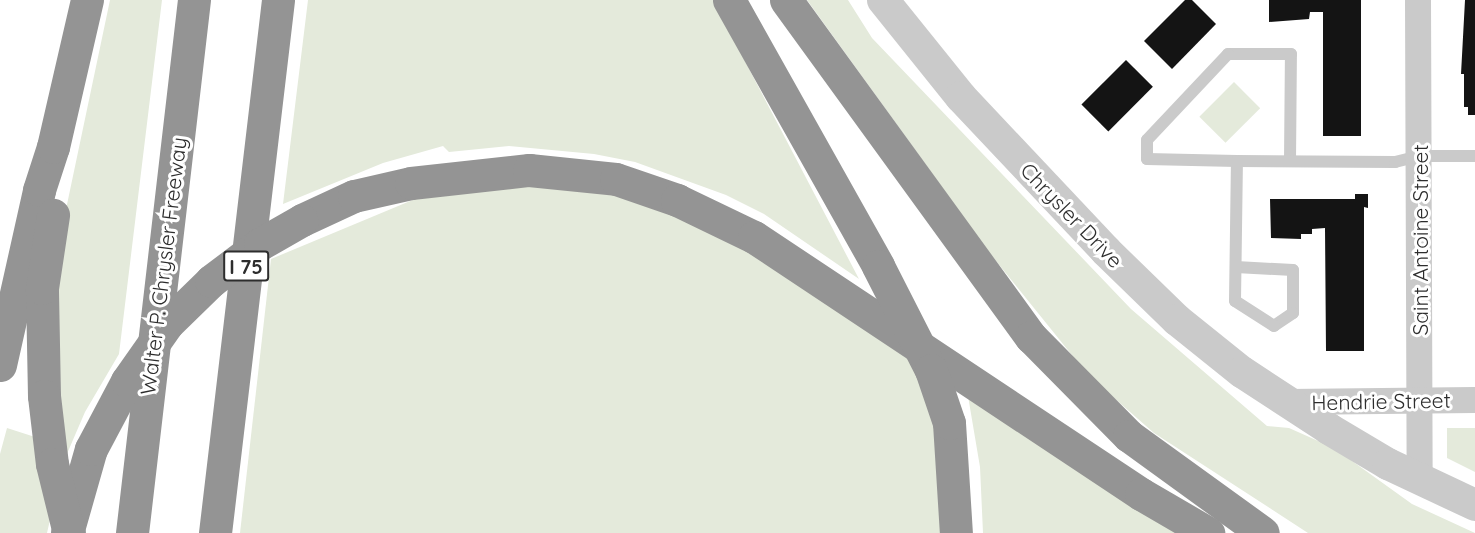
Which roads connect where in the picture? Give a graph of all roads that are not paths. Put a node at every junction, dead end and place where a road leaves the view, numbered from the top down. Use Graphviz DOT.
graph roads {
  1 [pos="87,0"];
  2 [pos="194,0"];
  3 [pos="278,0"];
  4 [pos="729,0"];
  5 [pos="786,0"];
  6 [pos="883,0"];
  7 [pos="1418,0"];
  8 [pos="54,147"];
  9 [pos="1419,156"];
  10 [pos="1475,156"];
  11 [pos="1237,161"];
  12 [pos="1290,161"];
  13 [pos="1236,267"];
  14 [pos="0,365"];
  15 [pos="1421,400"];
  16 [pos="1475,400"];
  17 [pos="1288,402"];
  18 [pos="1420,480"];
  19 [pos="1475,505"];
  20 [pos="68,533"];
  21 [pos="132,533"];
  22 [pos="215,533"];
  23 [pos="956,533"];
  24 [pos="1208,533"];
  25 [pos="1263,533"];
  1 -- 8 [label="highway"];
  2 -- 21 [label="highway, Walter P. Chrysler Freeway"];
  3 -- 22 [label="highway, I 75"];
  4 -- 23 [label="highway, bridge"];
  5 -- 25 [label="highway"];
  6 -- 17 [label="street, Chrysler Drive"];
  7 -- 9 [label="street, Saint Antoine Street"];
  8 -- 14 [label="highway"];
  8 -- 20 [label="highway, bridge"];
  9 -- 10 [label="lane"];
  9 -- 12 [label="lane"];
  9 -- 15 [label="street, Saint Antoine Street"];
  11 -- 12 [label="lane"];
  11 -- 12 [label="lane"];
  11 -- 13 [label="lane"];
  13 -- 13 [label="lane"];
  15 -- 16 [label="street, Hendrie Street"];
  15 -- 17 [label="street, Hendrie Street"];
  15 -- 18 [label="street, Saint Antoine Street"];
  17 -- 18 [label="street, Chrysler Drive"];
  18 -- 19 [label="street, Chrysler Drive"];
  20 -- 24 [label="highway, bridge"];
}
